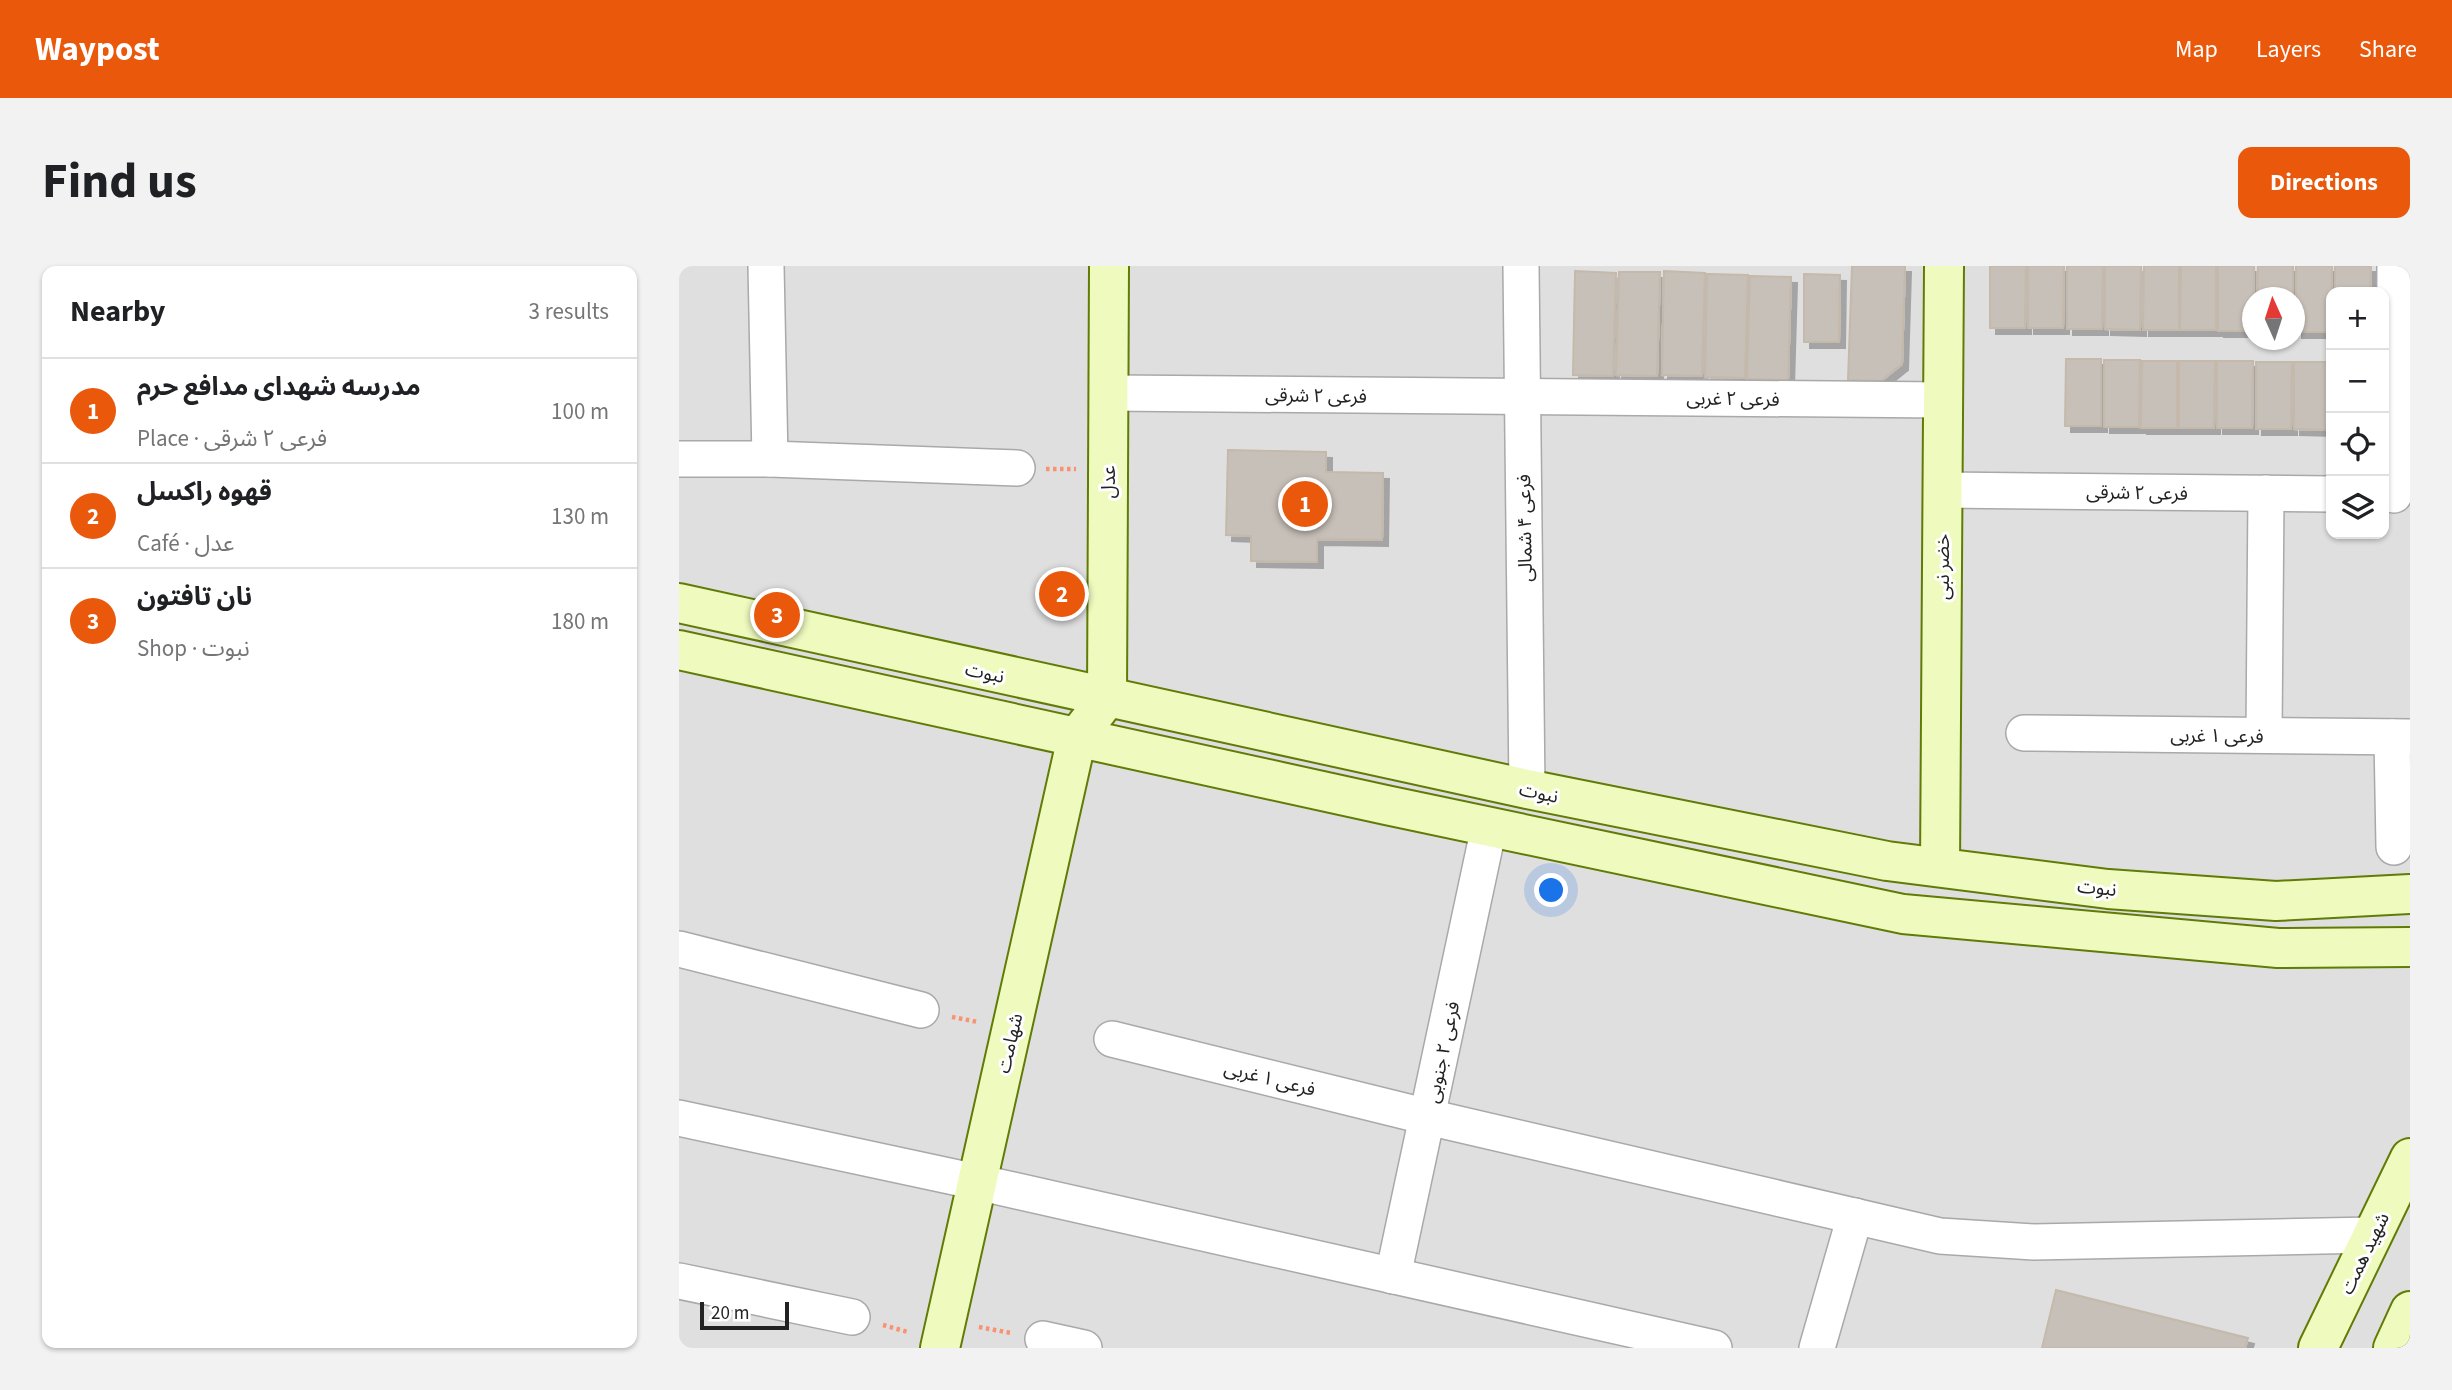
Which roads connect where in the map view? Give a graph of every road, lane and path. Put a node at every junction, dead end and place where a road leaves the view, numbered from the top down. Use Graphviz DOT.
graph roads {
  1 [pos="766,266"];
  2 [pos="1109,266"];
  3 [pos="1521,266"];
  4 [pos="1944,266"];
  5 [pos="2395,266"];
  6 [pos="1108,393"];
  7 [pos="1523,397"];
  8 [pos="1943,400"];
  9 [pos="679,459"];
  10 [pos="770,459"];
  11 [pos="1017,468"];
  12 [pos="1108,470"];
  13 [pos="1942,489"];
  14 [pos="2266,494"];
  15 [pos="2326,494"];
  16 [pos="2396,495"];
  17 [pos="679,603"];
  18 [pos="679,650"];
  19 [pos="1107,698"];
  20 [pos="2024,733"];
  21 [pos="2264,736"];
  22 [pos="1077,737"];
  23 [pos="2401,737"];
  24 [pos="1527,789"];
  25 [pos="1489,827"];
  26 [pos="2395,847"];
  27 [pos="1940,867"];
  28 [pos="2410,894"];
  29 [pos="2410,947"];
  30 [pos="679,949"];
  31 [pos="921,1010"];
  32 [pos="1012,1028"];
  33 [pos="1112,1039"];
  34 [pos="1428,1117"];
  35 [pos="679,1118"];
  36 [pos="2410,1158"];
  37 [pos="978,1182"];
  38 [pos="1855,1216"];
  39 [pos="2372,1236"];
  40 [pos="1393,1276"];
  41 [pos="679,1281"];
  42 [pos="2410,1311"];
  43 [pos="852,1317"];
  44 [pos="943,1337"];
  45 [pos="1043,1339"];
  46 [pos="1084,1348"];
  47 [pos="1714,1348"];
  48 [pos="1817,1348"];
  49 [pos="2318,1348"];
  50 [pos="2393,1348"];
  1 -- 10 [label="street"];
  2 -- 6 [label="main road, عدل"];
  3 -- 7 [label="street, فرعی ۴ شمالی"];
  4 -- 8 [label="main road, خضر نبی"];
  5 -- 16 [label="street"];
  6 -- 7 [label="street, فرعی ۲ شرقی"];
  6 -- 12 [label="main road, عدل"];
  7 -- 8 [label="street, فرعی ۲ غربی"];
  7 -- 24 [label="street, فرعی ۴ شمالی"];
  8 -- 13 [label="main road, خضر نبی"];
  9 -- 10 [label="street"];
  10 -- 11 [label="street"];
  11 -- 12 [label="path"];
  12 -- 19 [label="main road, عدل"];
  13 -- 14 [label="street, فرعی ۲ شرقی"];
  13 -- 27 [label="main road, خضر نبی"];
  14 -- 15 [label="street, فرعی ۲ شرقی"];
  14 -- 21 [label="street"];
  17 -- 19 [label="main road, نبوت"];
  18 -- 22 [label="main road"];
  19 -- 22 [label="main road"];
  19 -- 24 [label="main road, نبوت"];
  20 -- 21 [label="street, فرعی ۱ غربی"];
  21 -- 23 [label="street, فرعی ۱ غربی"];
  22 -- 25 [label="main road"];
  22 -- 32 [label="main road, شهامت"];
  23 -- 26 [label="street"];
  24 -- 27 [label="main road, نبوت"];
  25 -- 29 [label="main road"];
  25 -- 34 [label="street, فرعی ۲ جنوبی"];
  27 -- 28 [label="main road, نبوت"];
  30 -- 31 [label="street"];
  31 -- 32 [label="path"];
  32 -- 37 [label="main road, شهامت"];
  33 -- 34 [label="street, فرعی ۱ غربی"];
  34 -- 38 [label="street, فرعی ۱ غربی"];
  34 -- 40 [label="street, فرعی ۲ جنوبی"];
  35 -- 37 [label="street"];
  36 -- 39 [label="main road, شهید همت"];
  37 -- 40 [label="street"];
  37 -- 44 [label="main road, شهامت"];
  38 -- 39 [label="street"];
  38 -- 48 [label="street"];
  39 -- 49 [label="main road, شهید همت"];
  40 -- 47 [label="street"];
  41 -- 43 [label="street"];
  42 -- 50 [label="main road"];
  43 -- 44 [label="path"];
  44 -- 45 [label="path"];
  45 -- 46 [label="street"];
}
